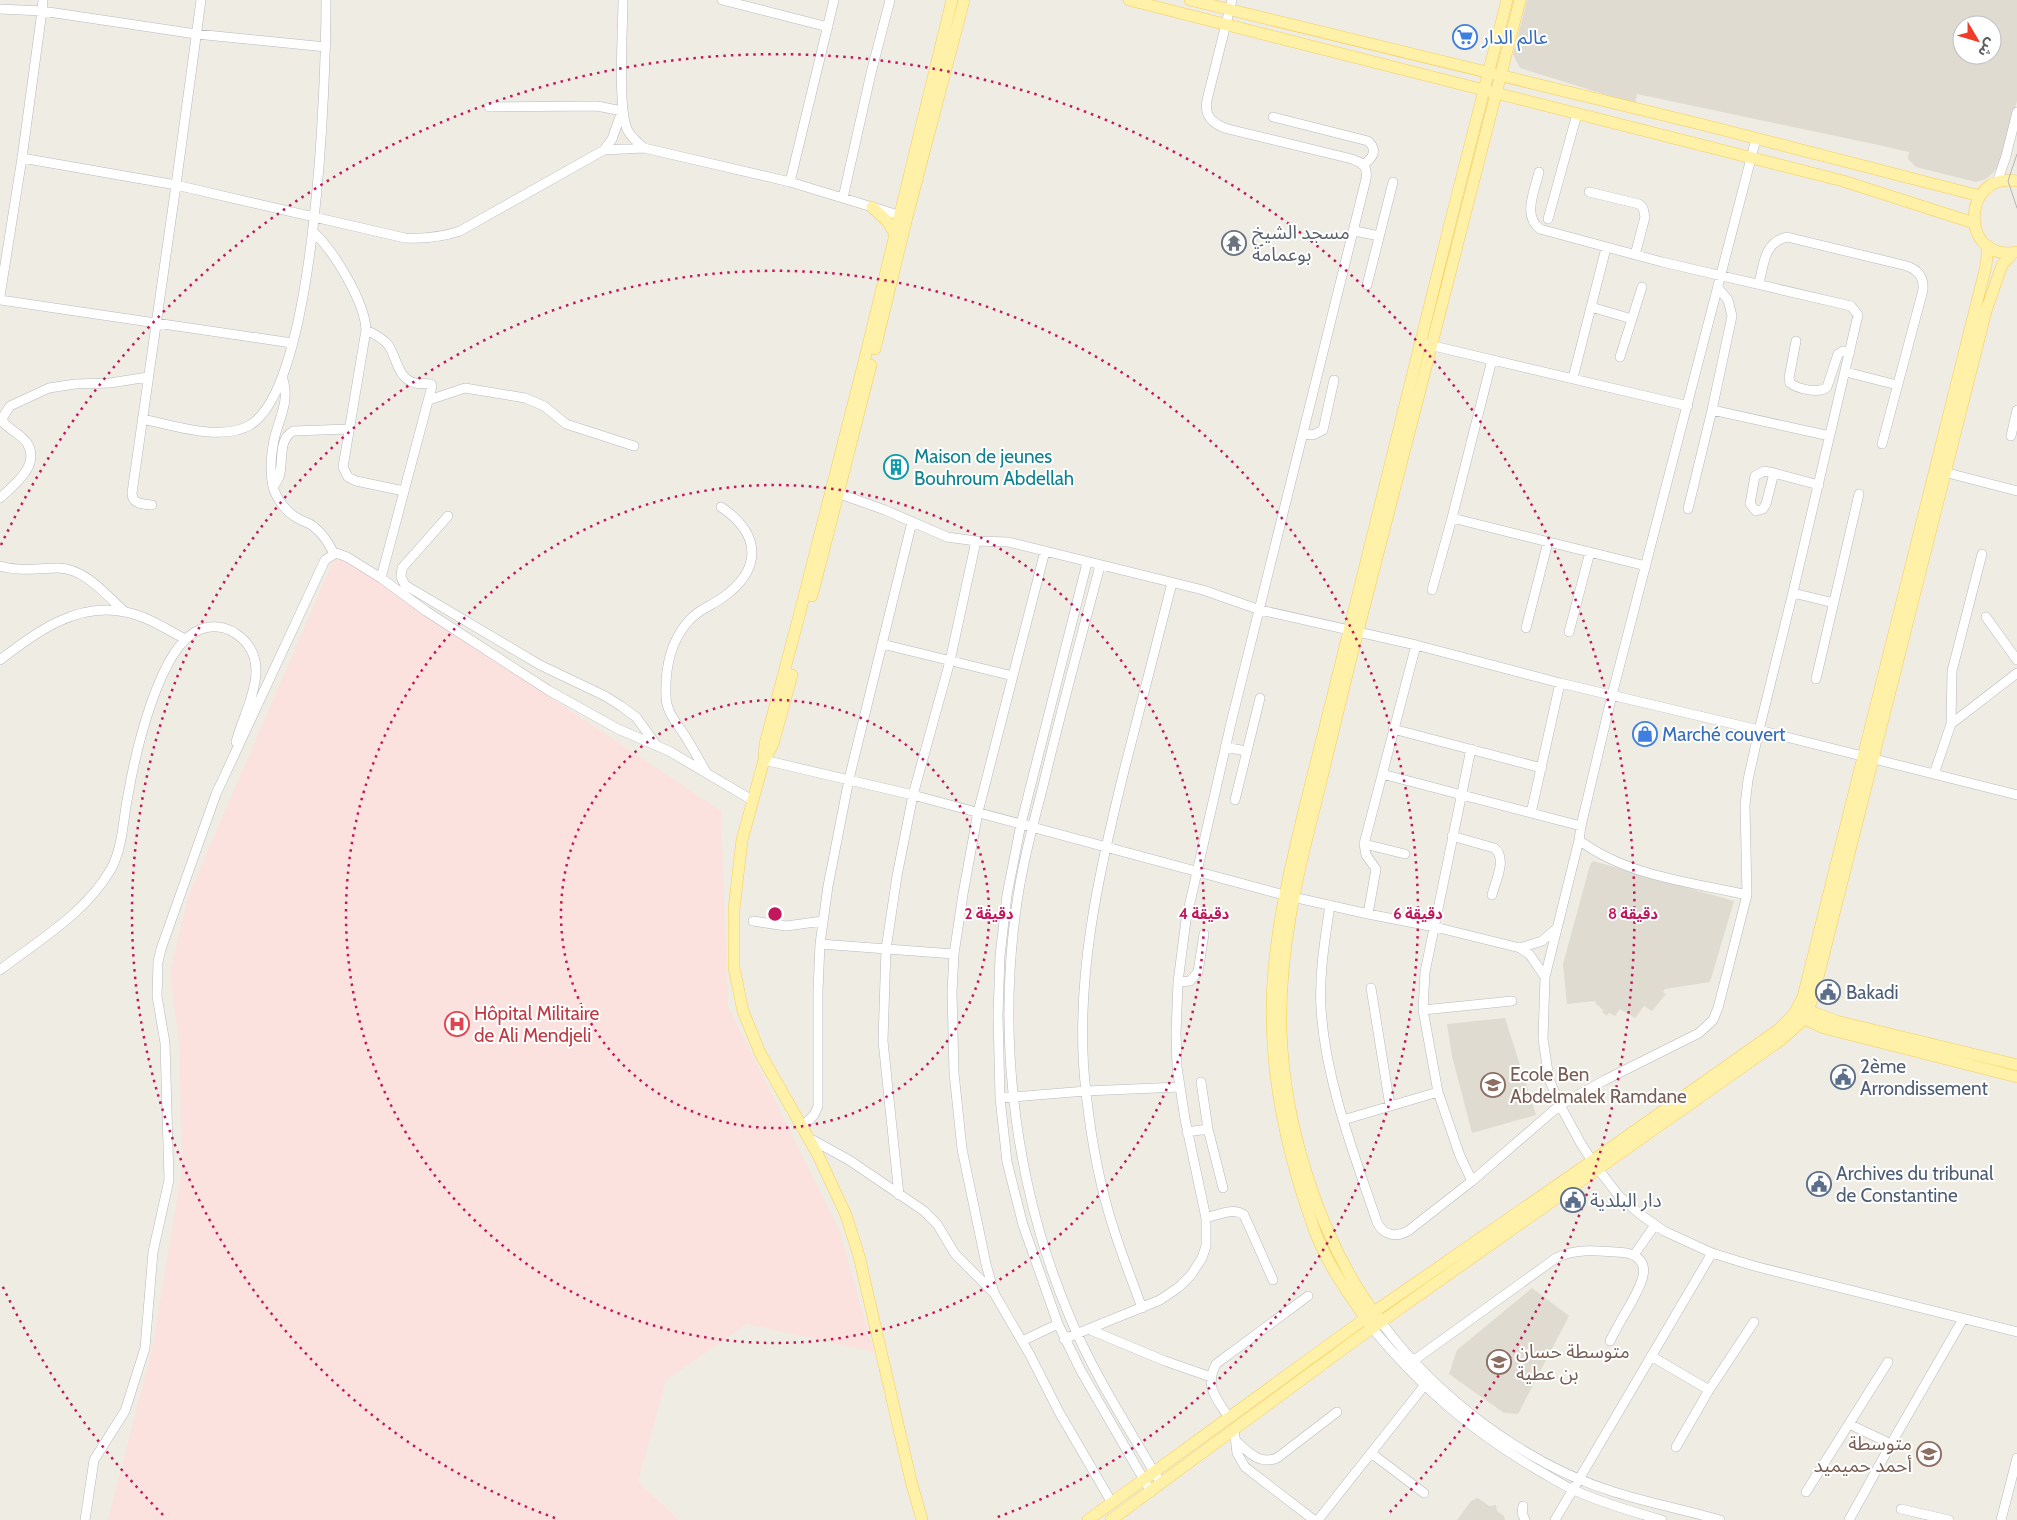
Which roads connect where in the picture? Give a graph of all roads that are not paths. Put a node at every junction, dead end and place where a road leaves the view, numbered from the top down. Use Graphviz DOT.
graph roads {
  1 [pos="43,0"];
  2 [pos="201,0"];
  3 [pos="326,0"];
  4 [pos="623,0"];
  5 [pos="722,0"];
  6 [pos="834,0"];
  7 [pos="890,0"];
  8 [pos="952,0"];
  9 [pos="964,0"];
  10 [pos="1129,0"];
  11 [pos="1190,0"];
  12 [pos="1507,0"];
  13 [pos="1520,0"];
  14 [pos="1230,5"];
  15 [pos="0,9"];
  16 [pos="42,11"];
  17 [pos="1225,24"];
  18 [pos="828,28"];
  19 [pos="196,34"];
  20 [pos="326,47"];
  21 [pos="1488,72"];
  22 [pos="1501,76"];
  23 [pos="1484,91"];
  24 [pos="1496,94"];
  25 [pos="490,107"];
  26 [pos="622,112"];
  27 [pos="2017,112"];
  28 [pos="1577,114"];
  29 [pos="1273,117"];
  30 [pos="1756,139"];
  31 [pos="644,148"];
  32 [pos="604,150"];
  33 [pos="22,158"];
  34 [pos="1751,158"];
  35 [pos="1847,161"];
  36 [pos="1363,165"];
  37 [pos="1540,172"];
  38 [pos="1843,181"];
  39 [pos="2017,181"];
  40 [pos="790,182"];
  41 [pos="1393,182"];
  42 [pos="1997,183"];
  43 [pos="176,185"];
  44 [pos="1589,192"];
  45 [pos="1980,196"];
  46 [pos="843,198"];
  47 [pos="872,207"];
  48 [pos="314,216"];
  49 [pos="903,216"];
  50 [pos="1548,219"];
  51 [pos="1974,223"];
  52 [pos="312,231"];
  53 [pos="1355,231"];
  54 [pos="894,232"];
  55 [pos="1379,236"];
  56 [pos="1988,246"];
  57 [pos="1606,248"];
  58 [pos="2015,253"];
  59 [pos="1635,255"];
  60 [pos="1721,276"];
  61 [pos="1759,284"];
  62 [pos="1367,285"];
  63 [pos="1642,287"];
  64 [pos="1718,288"];
  65 [pos="0,298"];
  66 [pos="1591,307"];
  67 [pos="1632,319"];
  68 [pos="155,322"];
  69 [pos="366,330"];
  70 [pos="1796,341"];
  71 [pos="292,343"];
  72 [pos="1426,345"];
  73 [pos="1850,352"];
  74 [pos="1620,357"];
  75 [pos="1492,360"];
  76 [pos="1846,372"];
  77 [pos="282,377"];
  78 [pos="148,378"];
  79 [pos="1573,378"];
  80 [pos="1334,380"];
  81 [pos="1897,385"];
  82 [pos="429,400"];
  83 [pos="1688,406"];
  84 [pos="1712,410"];
  85 [pos="2017,410"];
  86 [pos="142,420"];
  87 [pos="349,429"];
  88 [pos="1304,434"];
  89 [pos="1830,436"];
  90 [pos="2011,436"];
  91 [pos="1882,444"];
  92 [pos="634,446"];
  93 [pos="1940,471"];
  94 [pos="1774,474"];
  95 [pos="1818,485"];
  96 [pos="273,487"];
  97 [pos="404,491"];
  98 [pos="2017,491"];
  99 [pos="840,494"];
  100 [pos="1859,494"];
  101 [pos="0,498"];
  102 [pos="152,506"];
  103 [pos="721,507"];
  104 [pos="1688,509"];
  105 [pos="448,516"];
  106 [pos="1452,518"];
  107 [pos="912,522"];
  108 [pos="976,541"];
  109 [pos="1548,542"];
  110 [pos="1045,551"];
  111 [pos="1590,552"];
  112 [pos="334,554"];
  113 [pos="1982,554"];
  114 [pos="1088,563"];
  115 [pos="0,566"];
  116 [pos="1100,566"];
  117 [pos="1646,566"];
  118 [pos="381,578"];
  119 [pos="1172,583"];
  120 [pos="1432,590"];
  121 [pos="1793,594"];
  122 [pos="1834,603"];
  123 [pos="1260,610"];
  124 [pos="125,612"];
  125 [pos="1986,617"];
  126 [pos="1526,628"];
  127 [pos="1353,631"];
  128 [pos="1569,632"];
  129 [pos="185,639"];
  130 [pos="882,644"];
  131 [pos="1416,645"];
  132 [pos="0,660"];
  133 [pos="2017,660"];
  134 [pos="950,661"];
  135 [pos="2017,672"];
  136 [pos="1013,676"];
  137 [pos="1816,679"];
  138 [pos="1560,683"];
  139 [pos="1612,695"];
  140 [pos="1260,698"];
  141 [pos="1951,724"];
  142 [pos="1393,729"];
  143 [pos="1758,730"];
  144 [pos="657,746"];
  145 [pos="1225,747"];
  146 [pos="1471,749"];
  147 [pos="1246,751"];
  148 [pos="1867,757"];
  149 [pos="764,760"];
  150 [pos="229,764"];
  151 [pos="1542,768"];
  152 [pos="706,772"];
  153 [pos="1382,774"];
  154 [pos="1934,774"];
  155 [pos="848,780"];
  156 [pos="913,795"];
  157 [pos="1461,795"];
  158 [pos="2017,795"];
  159 [pos="752,800"];
  160 [pos="1235,800"];
  161 [pos="978,812"];
  162 [pos="1531,813"];
  163 [pos="1021,824"];
  164 [pos="1033,826"];
  165 [pos="1581,826"];
  166 [pos="1452,836"];
  167 [pos="1579,840"];
  168 [pos="1364,844"];
  169 [pos="1105,847"];
  170 [pos="1405,854"];
  171 [pos="1196,872"];
  172 [pos="1492,895"];
  173 [pos="1747,895"];
  174 [pos="1289,896"];
  175 [pos="1330,905"];
  176 [pos="1368,914"];
  177 [pos="752,921"];
  178 [pos="823,921"];
  179 [pos="1435,927"];
  180 [pos="1557,927"];
  181 [pos="1204,934"];
  182 [pos="820,944"];
  183 [pos="1520,948"];
  184 [pos="886,949"];
  185 [pos="954,954"];
  186 [pos="0,970"];
  187 [pos="1545,977"];
  188 [pos="1178,982"];
  189 [pos="1371,988"];
  190 [pos="1813,997"];
  191 [pos="1512,1002"];
  192 [pos="1423,1010"];
  193 [pos="1801,1012"];
  194 [pos="1826,1023"];
  195 [pos="1789,1033"];
  196 [pos="2017,1065"];
  197 [pos="2017,1077"];
  198 [pos="1201,1082"];
  199 [pos="1179,1087"];
  200 [pos="1086,1091"];
  201 [pos="1438,1092"];
  202 [pos="1013,1097"];
  203 [pos="1000,1098"];
  204 [pos="1560,1105"];
  205 [pos="1390,1106"];
  206 [pos="1343,1120"];
  207 [pos="1208,1129"];
  208 [pos="804,1132"];
  209 [pos="1187,1132"];
  210 [pos="1595,1165"];
  211 [pos="1472,1181"];
  212 [pos="1223,1188"];
  213 [pos="898,1195"];
  214 [pos="1206,1218"];
  215 [pos="1655,1225"];
  216 [pos="1712,1253"];
  217 [pos="1634,1255"];
  218 [pos="1273,1280"];
  219 [pos="994,1293"];
  220 [pos="1308,1296"];
  221 [pos="1142,1308"];
  222 [pos="1963,1319"];
  223 [pos="1373,1320"];
  224 [pos="1754,1322"];
  225 [pos="1058,1324"];
  226 [pos="1088,1329"];
  227 [pos="2017,1332"];
  228 [pos="1077,1333"];
  229 [pos="1064,1339"];
  230 [pos="1022,1341"];
  231 [pos="1610,1341"];
  232 [pos="1651,1356"];
  233 [pos="1413,1361"];
  234 [pos="1888,1362"];
  235 [pos="1211,1377"];
  236 [pos="1424,1386"];
  237 [pos="1709,1390"];
  238 [pos="1337,1412"];
  239 [pos="1229,1418"];
  240 [pos="1848,1424"];
  241 [pos="1234,1435"];
  242 [pos="1891,1444"];
  243 [pos="1676,1446"];
  244 [pos="1371,1453"];
  245 [pos="2017,1458"];
  246 [pos="1155,1473"];
  247 [pos="1580,1478"];
  248 [pos="1144,1480"];
  249 [pos="1161,1484"];
  250 [pos="1573,1490"];
  251 [pos="1151,1492"];
  252 [pos="1806,1492"];
  253 [pos="1424,1494"];
  254 [pos="1112,1503"];
  255 [pos="1523,1506"];
  256 [pos="1901,1508"];
  257 [pos="85,1520"];
  258 [pos="922,1520"];
  259 [pos="1088,1520"];
  260 [pos="1111,1520"];
  261 [pos="1316,1520"];
  262 [pos="1525,1520"];
  263 [pos="1555,1520"];
  264 [pos="1662,1520"];
  265 [pos="1720,1520"];
  266 [pos="1849,1520"];
  267 [pos="1949,1520"];
  268 [pos="2001,1520"];
  1 -- 16 [label="street"];
  2 -- 19 [label="street"];
  3 -- 20 [label="street"];
  4 -- 26 [label="street"];
  5 -- 18 [label="street"];
  6 -- 18 [label="street"];
  7 -- 46 [label="street"];
  8 -- 49 [label="main road"];
  9 -- 49 [label="main road"];
  10 -- 17 [label="main road"];
  11 -- 14 [label="main road"];
  12 -- 21 [label="main road"];
  13 -- 22 [label="main road"];
  14 -- 17 [label="street"];
  14 -- 21 [label="main road"];
  15 -- 16 [label="street"];
  16 -- 19 [label="street"];
  16 -- 33 [label="street"];
  17 -- 23 [label="main road"];
  17 -- 36 [label="street"];
  18 -- 40 [label="street"];
  19 -- 20 [label="street"];
  19 -- 43 [label="street"];
  20 -- 48 [label="street"];
  21 -- 22 [label="main road"];
  21 -- 23 [label="main road"];
  22 -- 24 [label="main road"];
  22 -- 30 [label="main road"];
  23 -- 24 [label="main road"];
  23 -- 72 [label="main road"];
  24 -- 28 [label="main road"];
  24 -- 72 [label="main road"];
  25 -- 26 [label="street"];
  26 -- 31 [label="street"];
  26 -- 32 [label="street"];
  27 -- 42 [label="street"];
  28 -- 34 [label="main road"];
  28 -- 50 [label="street"];
  29 -- 36 [label="street"];
  30 -- 34 [label="street"];
  30 -- 35 [label="main road"];
  31 -- 32 [label="street"];
  31 -- 40 [label="street"];
  32 -- 48 [label="street"];
  33 -- 43 [label="street"];
  33 -- 65 [label="street"];
  34 -- 38 [label="main road"];
  34 -- 60 [label="street"];
  35 -- 38 [label="main road"];
  35 -- 45 [label="main road"];
  36 -- 53 [label="street"];
  37 -- 57 [label="street"];
  38 -- 51 [label="main road"];
  39 -- 42 [label="main road"];
  40 -- 46 [label="street"];
  41 -- 55 [label="street"];
  42 -- 45 [label="main road"];
  43 -- 48 [label="street"];
  43 -- 68 [label="street"];
  44 -- 59 [label="street"];
  45 -- 51 [label="main road"];
  46 -- 47 [label="street"];
  47 -- 49 [label="street"];
  47 -- 54 [label="main road"];
  48 -- 52 [label="street"];
  49 -- 54 [label="main road"];
  49 -- 99 [label="main road"];
  51 -- 56 [label="main road"];
  52 -- 69 [label="street"];
  52 -- 71 [label="street"];
  53 -- 55 [label="street"];
  53 -- 88 [label="street"];
  54 -- 149 [label="main road"];
  55 -- 62 [label="street"];
  56 -- 58 [label="main road"];
  56 -- 93 [label="main road"];
  57 -- 59 [label="street"];
  57 -- 66 [label="street"];
  58 -- 93 [label="main road"];
  59 -- 60 [label="street"];
  60 -- 61 [label="street"];
  60 -- 64 [label="street"];
  61 -- 73 [label="street"];
  61 -- 81 [label="street"];
  63 -- 67 [label="street"];
  64 -- 83 [label="street"];
  64 -- 84 [label="street"];
  65 -- 68 [label="street"];
  66 -- 67 [label="street"];
  66 -- 79 [label="street"];
  67 -- 74 [label="street"];
  68 -- 71 [label="street"];
  68 -- 78 [label="street"];
  69 -- 82 [label="street"];
  69 -- 87 [label="street"];
  70 -- 73 [label="street"];
  71 -- 77 [label="street"];
  72 -- 75 [label="street"];
  72 -- 127 [label="main road"];
  73 -- 76 [label="street"];
  75 -- 79 [label="street"];
  75 -- 106 [label="street"];
  76 -- 81 [label="street"];
  76 -- 89 [label="street"];
  77 -- 86 [label="street"];
  77 -- 96 [label="street"];
  78 -- 86 [label="street"];
  78 -- 101 [label="street"];
  79 -- 83 [label="street"];
  80 -- 88 [label="street"];
  81 -- 91 [label="street"];
  82 -- 92 [label="street"];
  82 -- 97 [label="street"];
  83 -- 117 [label="street"];
  84 -- 89 [label="street"];
  84 -- 104 [label="street"];
  85 -- 90 [label="street"];
  86 -- 102 [label="street"];
  87 -- 96 [label="street"];
  87 -- 97 [label="street"];
  88 -- 123 [label="street"];
  89 -- 95 [label="street"];
  93 -- 98 [label="street"];
  93 -- 148 [label="main road"];
  94 -- 95 [label="street"];
  95 -- 121 [label="street"];
  96 -- 112 [label="street"];
  97 -- 118 [label="street"];
  99 -- 107 [label="street"];
  99 -- 149 [label="main road"];
  100 -- 122 [label="street"];
  103 -- 152 [label="street"];
  105 -- 144 [label="street"];
  106 -- 109 [label="street"];
  106 -- 120 [label="street"];
  107 -- 108 [label="street"];
  107 -- 130 [label="street"];
  108 -- 110 [label="street"];
  108 -- 134 [label="street"];
  109 -- 111 [label="street"];
  109 -- 126 [label="street"];
  110 -- 114 [label="street"];
  110 -- 136 [label="street"];
  111 -- 117 [label="street"];
  111 -- 128 [label="street"];
  112 -- 118 [label="street"];
  112 -- 150 [label="street"];
  113 -- 141 [label="street"];
  114 -- 116 [label="street"];
  114 -- 163 [label="street"];
  115 -- 124 [label="street"];
  116 -- 119 [label="street"];
  116 -- 164 [label="street"];
  117 -- 139 [label="street"];
  118 -- 144 [label="street"];
  119 -- 123 [label="street"];
  119 -- 169 [label="street"];
  121 -- 122 [label="street"];
  121 -- 143 [label="street"];
  122 -- 137 [label="street"];
  123 -- 127 [label="street"];
  123 -- 145 [label="street"];
  124 -- 129 [label="street"];
  124 -- 132 [label="street"];
  125 -- 133 [label="street"];
  127 -- 131 [label="street"];
  127 -- 174 [label="main road"];
  129 -- 150 [label="street"];
  129 -- 186 [label="street"];
  130 -- 134 [label="street"];
  130 -- 155 [label="street"];
  131 -- 138 [label="street"];
  131 -- 142 [label="street"];
  134 -- 136 [label="street"];
  134 -- 156 [label="street"];
  135 -- 141 [label="street"];
  136 -- 161 [label="street"];
  138 -- 139 [label="street"];
  138 -- 151 [label="street"];
  139 -- 143 [label="street"];
  139 -- 165 [label="street"];
  140 -- 147 [label="street"];
  141 -- 154 [label="street"];
  142 -- 146 [label="street"];
  142 -- 153 [label="street"];
  143 -- 148 [label="street"];
  143 -- 173 [label="street"];
  144 -- 152 [label="street"];
  145 -- 147 [label="street"];
  145 -- 171 [label="street"];
  146 -- 151 [label="street"];
  146 -- 157 [label="street"];
  147 -- 160 [label="street"];
  148 -- 154 [label="street"];
  148 -- 190 [label="main road"];
  148 -- 193 [label="main road"];
  149 -- 155 [label="street"];
  149 -- 159 [label="main road"];
  150 -- 257 [label="street"];
  151 -- 162 [label="street"];
  152 -- 159 [label="street"];
  153 -- 157 [label="street"];
  153 -- 168 [label="street"];
  154 -- 158 [label="street"];
  155 -- 156 [label="street"];
  155 -- 178 [label="street"];
  156 -- 161 [label="street"];
  156 -- 184 [label="street"];
  157 -- 162 [label="street"];
  157 -- 166 [label="street"];
  159 -- 208 [label="main road"];
  161 -- 163 [label="street"];
  161 -- 185 [label="street"];
  162 -- 165 [label="street"];
  163 -- 164 [label="street"];
  163 -- 203 [label="street"];
  164 -- 169 [label="street"];
  164 -- 202 [label="street"];
  165 -- 167 [label="street"];
  166 -- 172 [label="street"];
  166 -- 179 [label="street"];
  167 -- 173 [label="street"];
  167 -- 180 [label="street"];
  168 -- 170 [label="street"];
  168 -- 176 [label="street"];
  169 -- 171 [label="street"];
  169 -- 200 [label="street"];
  171 -- 174 [label="street"];
  171 -- 188 [label="street"];
  173 -- 204 [label="street"];
  174 -- 175 [label="street"];
  174 -- 223 [label="main road"];
  175 -- 176 [label="street"];
  175 -- 206 [label="street"];
  176 -- 179 [label="street"];
  177 -- 178 [label="street"];
  178 -- 182 [label="street"];
  179 -- 183 [label="street"];
  179 -- 192 [label="street"];
  180 -- 183 [label="street"];
  180 -- 187 [label="street"];
  181 -- 188 [label="street"];
  182 -- 184 [label="street"];
  182 -- 208 [label="street"];
  183 -- 187 [label="street"];
  184 -- 185 [label="street"];
  184 -- 213 [label="street"];
  185 -- 219 [label="street"];
  187 -- 204 [label="street"];
  188 -- 199 [label="street"];
  189 -- 205 [label="street"];
  190 -- 193 [label="main road"];
  190 -- 194 [label="main road"];
  191 -- 192 [label="street"];
  192 -- 201 [label="street"];
  193 -- 194 [label="main road"];
  193 -- 195 [label="main road"];
  193 -- 210 [label="main road"];
  194 -- 195 [label="main road"];
  194 -- 196 [label="main road"];
  194 -- 197 [label="main road"];
  195 -- 210 [label="main road"];
  198 -- 207 [label="street"];
  199 -- 200 [label="street"];
  199 -- 209 [label="street"];
  200 -- 202 [label="street"];
  200 -- 221 [label="street"];
  201 -- 205 [label="street"];
  201 -- 211 [label="street"];
  202 -- 203 [label="street"];
  202 -- 228 [label="street"];
  203 -- 225 [label="street"];
  204 -- 210 [label="street"];
  204 -- 211 [label="street"];
  205 -- 206 [label="street"];
  206 -- 211 [label="street"];
  207 -- 209 [label="street"];
  207 -- 212 [label="street"];
  208 -- 213 [label="street"];
  208 -- 258 [label="main road"];
  209 -- 214 [label="street"];
  210 -- 215 [label="street"];
  210 -- 223 [label="main road"];
  213 -- 219 [label="street"];
  214 -- 218 [label="street"];
  214 -- 221 [label="street"];
  215 -- 216 [label="street"];
  215 -- 217 [label="street"];
  216 -- 222 [label="street"];
  216 -- 232 [label="street"];
  217 -- 231 [label="street"];
  217 -- 233 [label="street"];
  219 -- 230 [label="street"];
  220 -- 235 [label="street"];
  221 -- 226 [label="street"];
  222 -- 227 [label="street"];
  222 -- 242 [label="street"];
  223 -- 233 [label="street"];
  223 -- 236 [label="street"];
  223 -- 239 [label="main road"];
  223 -- 241 [label="main road"];
  224 -- 237 [label="street"];
  225 -- 229 [label="street"];
  225 -- 230 [label="street"];
  226 -- 228 [label="street"];
  226 -- 235 [label="street"];
  228 -- 229 [label="street"];
  228 -- 246 [label="street"];
  229 -- 248 [label="street"];
  230 -- 254 [label="street"];
  232 -- 237 [label="street"];
  232 -- 247 [label="street"];
  233 -- 247 [label="street"];
  234 -- 240 [label="street"];
  235 -- 239 [label="street"];
  236 -- 244 [label="street"];
  236 -- 250 [label="street"];
  237 -- 243 [label="street"];
  238 -- 241 [label="street"];
  239 -- 246 [label="main road"];
  240 -- 242 [label="street"];
  240 -- 252 [label="street"];
  241 -- 249 [label="main road"];
  241 -- 261 [label="street"];
  242 -- 266 [label="street"];
  244 -- 253 [label="street"];
  244 -- 261 [label="street"];
  245 -- 268 [label="street"];
  246 -- 248 [label="main road"];
  246 -- 249 [label="street"];
  247 -- 250 [label="street"];
  247 -- 265 [label="street"];
  248 -- 251 [label="street"];
  248 -- 254 [label="main road"];
  249 -- 251 [label="main road"];
  250 -- 263 [label="street"];
  250 -- 264 [label="street"];
  251 -- 260 [label="main road"];
  254 -- 259 [label="main road"];
  255 -- 262 [label="street"];
  256 -- 267 [label="street"];
}
